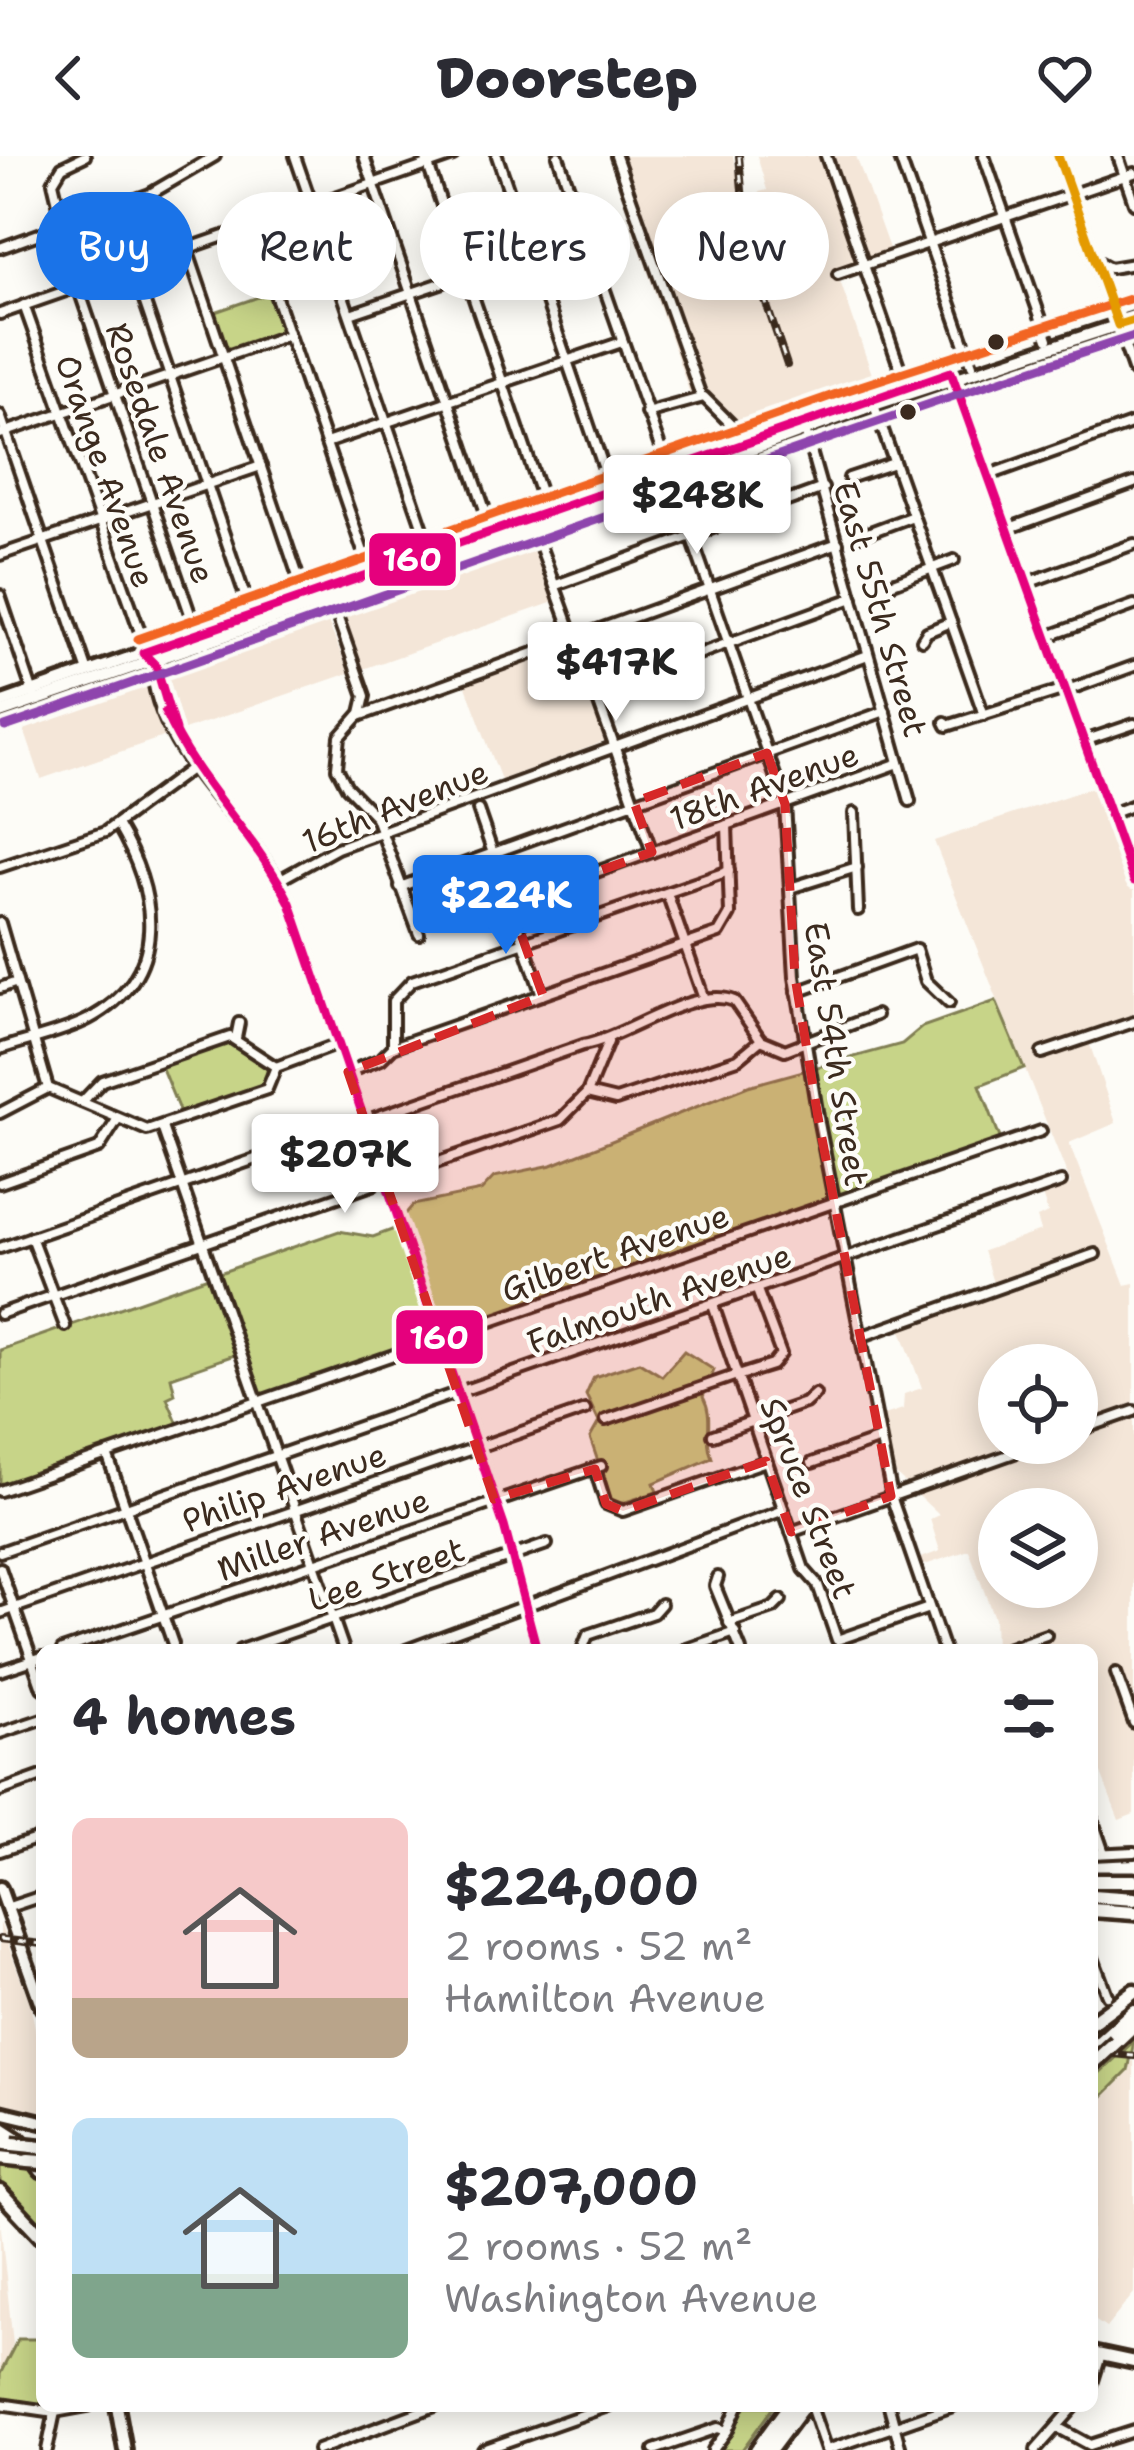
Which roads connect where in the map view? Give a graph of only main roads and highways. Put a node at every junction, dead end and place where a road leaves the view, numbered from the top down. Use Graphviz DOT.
graph roads {
  1 [pos="1134,316"];
  2 [pos="1117,322"];
  3 [pos="952,375"];
  4 [pos="668,476"];
  5 [pos="549,519"];
  6 [pos="495,538"];
  7 [pos="434,559"];
  8 [pos="329,595"];
  9 [pos="307,602"];
  10 [pos="147,657"];
  11 [pos="34,696"];
  12 [pos="0,703"];
  13 [pos="0,713"];
  14 [pos="1134,1880"];
  15 [pos="1098,1882"];
  16 [pos="0,1888"];
  17 [pos="1098,1897"];
  18 [pos="1134,1900"];
  19 [pos="1098,1911"];
  20 [pos="1134,1915"];
  21 [pos="1098,1918"];
  22 [pos="36,1989"];
  23 [pos="1134,1991"];
  24 [pos="1134,2011"];
  25 [pos="1098,2018"];
  26 [pos="1134,2025"];
  27 [pos="1111,2038"];
  28 [pos="1098,2046"];
  29 [pos="1098,2056"];
  30 [pos="0,2112"];
  31 [pos="36,2121"];
  32 [pos="0,2128"];
  33 [pos="6,2143"];
  34 [pos="36,2146"];
  35 [pos="0,2158"];
  36 [pos="36,2163"];
  37 [pos="36,2164"];
  38 [pos="0,2192"];
  39 [pos="36,2231"];
  40 [pos="1098,2354"];
  41 [pos="1134,2362"];
  42 [pos="118,2412"];
  43 [pos="796,2412"];
  44 [pos="797,2412"];
  45 [pos="125,2450"];
  46 [pos="757,2450"];
  47 [pos="770,2450"];
  1 -- 2 [label="main road"];
  2 -- 3 [label="main road"];
  2 -- 3 [label="main road"];
  3 -- 4 [label="main road"];
  3 -- 4 [label="main road"];
  4 -- 5 [label="main road"];
  5 -- 6 [label="main road"];
  5 -- 6 [label="main road"];
  6 -- 7 [label="main road"];
  7 -- 8 [label="main road"];
  7 -- 8 [label="main road"];
  8 -- 9 [label="main road"];
  9 -- 10 [label="main road"];
  9 -- 10 [label="main road"];
  10 -- 11 [label="main road"];
  10 -- 11 [label="main road"];
  11 -- 12 [label="main road"];
  11 -- 13 [label="main road"];
  14 -- 15 [label="highway"];
  16 -- 22 [label="main road"];
  17 -- 18 [label="highway"];
  19 -- 20 [label="highway"];
  20 -- 21 [label="highway"];
  23 -- 25 [label="highway"];
  24 -- 27 [label="highway"];
  26 -- 27 [label="highway"];
  27 -- 28 [label="highway"];
  27 -- 29 [label="highway, bridge"];
  30 -- 31 [label="main road"];
  32 -- 36 [label="highway"];
  33 -- 34 [label="highway, bridge"];
  35 -- 37 [label="highway"];
  38 -- 39 [label="highway"];
  40 -- 41 [label="main road"];
  42 -- 45 [label="main road"];
  43 -- 46 [label="highway"];
  44 -- 47 [label="highway"];
}
